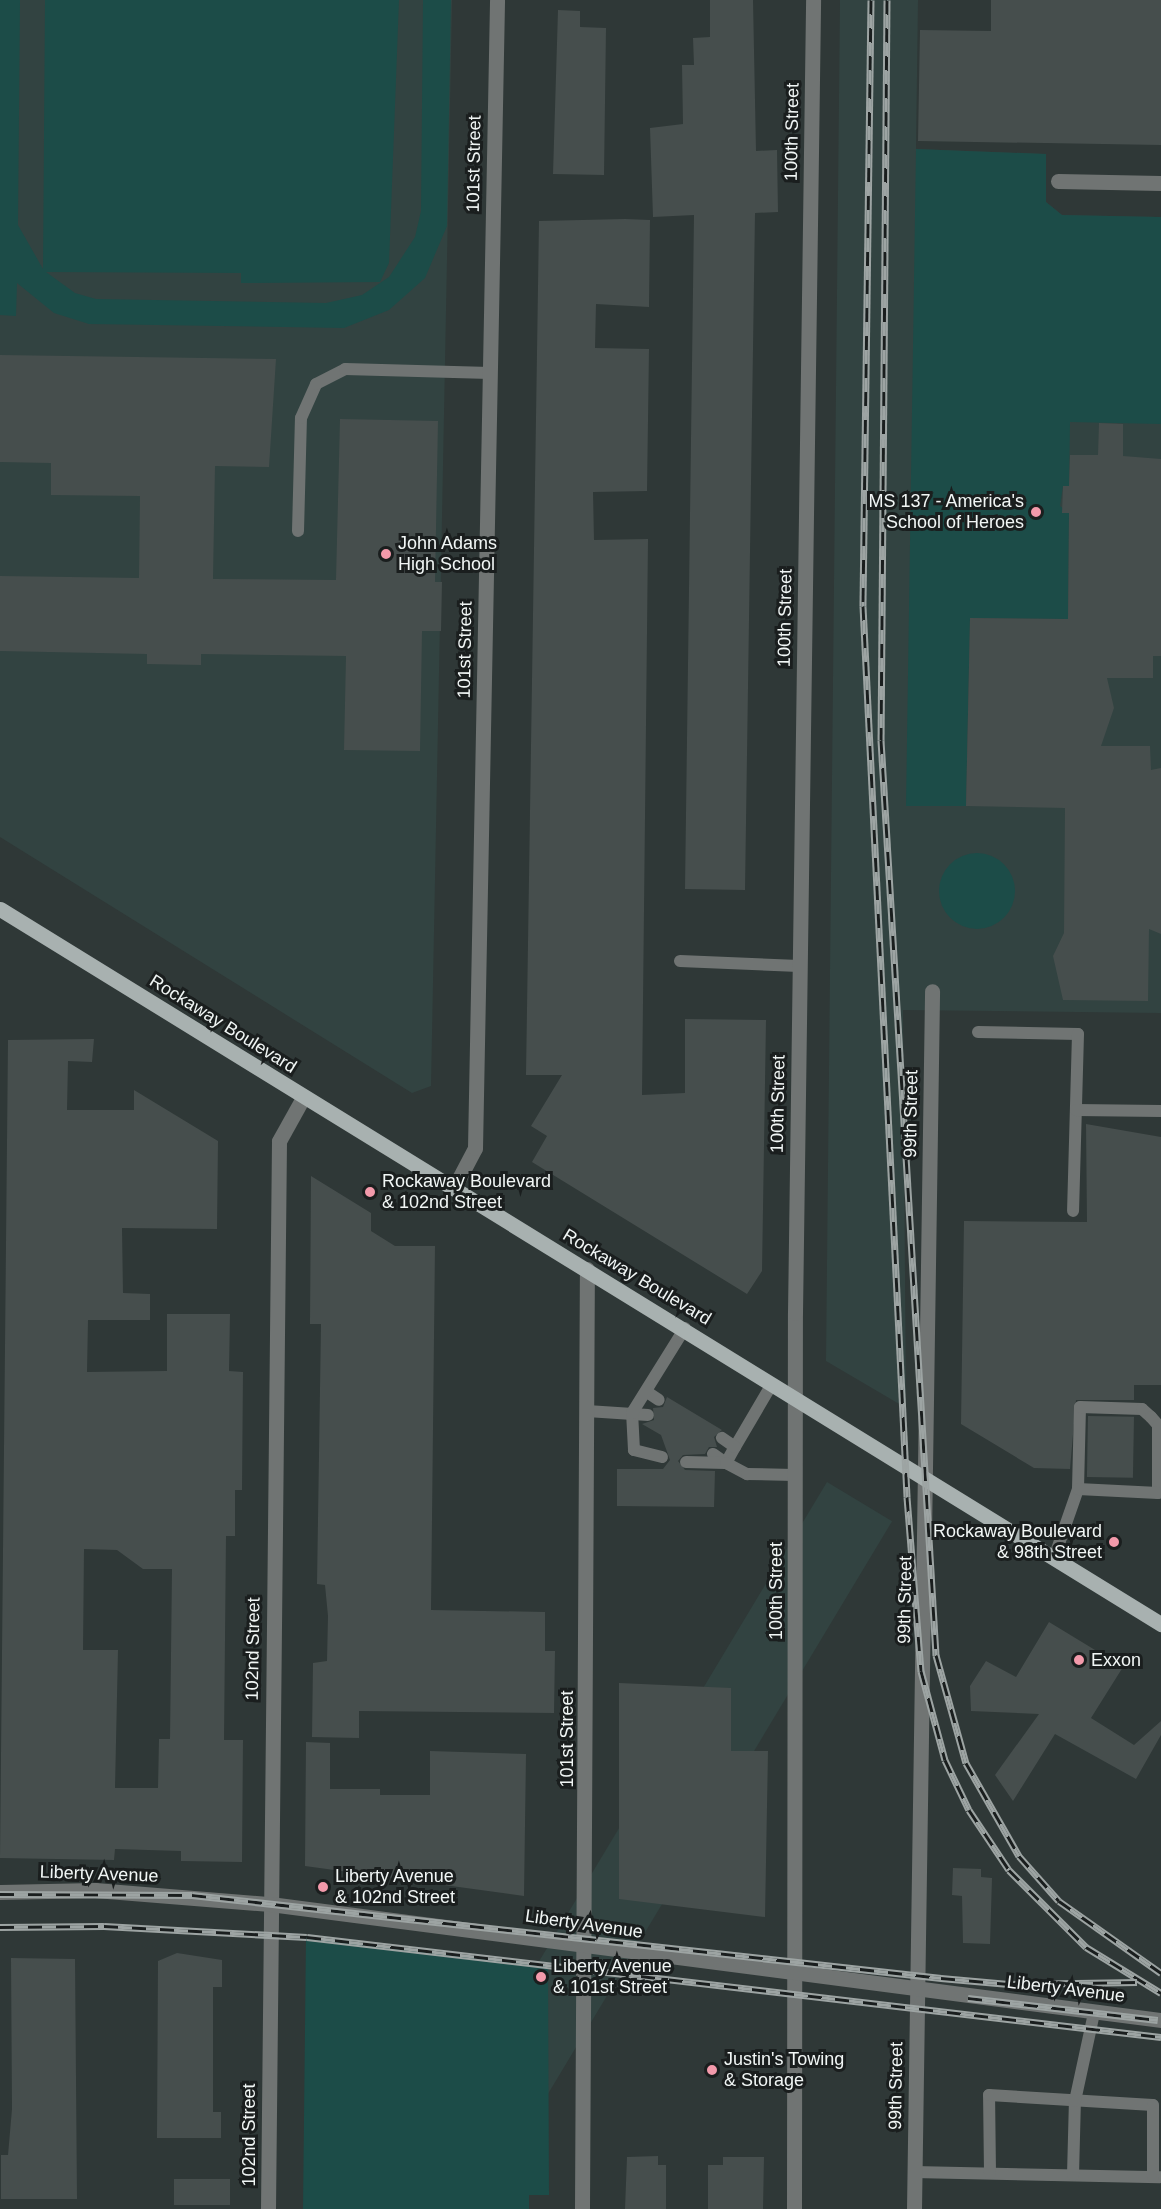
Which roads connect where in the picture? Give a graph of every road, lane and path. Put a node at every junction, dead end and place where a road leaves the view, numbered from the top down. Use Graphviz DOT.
graph roads {
  1 [pos="497,0"];
  2 [pos="813,0"];
  3 [pos="1058,181"];
  4 [pos="1161,183"];
  5 [pos="490,373"];
  6 [pos="298,531"];
  7 [pos="0,909"];
  8 [pos="680,961"];
  9 [pos="799,966"];
  10 [pos="932,991"];
  11 [pos="978,1032"];
  12 [pos="304,1096"];
  13 [pos="1076,1110"];
  14 [pos="1161,1111"];
  15 [pos="454,1188"];
  16 [pos="1073,1211"];
  17 [pos="587,1269"];
  18 [pos="685,1328"];
  19 [pos="772,1384"];
  20 [pos="647,1392"];
  21 [pos="794,1397"];
  22 [pos="659,1400"];
  23 [pos="587,1411"];
  24 [pos="632,1413"];
  25 [pos="648,1415"];
  26 [pos="1160,1425"];
  27 [pos="722,1438"];
  28 [pos="735,1447"];
  29 [pos="713,1454"];
  30 [pos="662,1457"];
  31 [pos="686,1462"];
  32 [pos="726,1463"];
  33 [pos="794,1475"];
  34 [pos="926,1480"];
  35 [pos="1078,1489"];
  36 [pos="1053,1558"];
  37 [pos="1161,1624"];
  38 [pos="0,1892"];
  39 [pos="270,1904"];
  40 [pos="586,1943"];
  41 [pos="797,1975"];
  42 [pos="917,1989"];
  43 [pos="1094,2013"];
  44 [pos="1161,2020"];
  45 [pos="1075,2101"];
  46 [pos="914,2172"];
  47 [pos="990,2174"];
  48 [pos="1073,2175"];
  49 [pos="1157,2177"];
  50 [pos="268,2209"];
  51 [pos="582,2209"];
  52 [pos="794,2209"];
  53 [pos="914,2209"];
  1 -- 5 [label="street, 101st Street"];
  2 -- 9 [label="street, 100th Street"];
  3 -- 4 [label="street"];
  5 -- 6 [label="lane"];
  5 -- 15 [label="street, 101st Street"];
  7 -- 12 [label="main road, Rockaway Boulevard"];
  8 -- 9 [label="lane"];
  9 -- 21 [label="street, 100th Street"];
  10 -- 34 [label="street, 99th Street"];
  11 -- 13 [label="lane"];
  12 -- 15 [label="main road, Rockaway Boulevard"];
  12 -- 39 [label="street, 102nd Street"];
  13 -- 14 [label="lane"];
  13 -- 16 [label="lane"];
  15 -- 17 [label="main road, Rockaway Boulevard"];
  17 -- 18 [label="main road, Rockaway Boulevard"];
  17 -- 23 [label="street, 101st Street"];
  18 -- 19 [label="main road, Rockaway Boulevard"];
  18 -- 20 [label="lane"];
  19 -- 21 [label="main road, Rockaway Boulevard"];
  19 -- 28 [label="lane"];
  20 -- 22 [label="lane"];
  20 -- 24 [label="lane"];
  21 -- 33 [label="street, 100th Street"];
  21 -- 34 [label="main road, Rockaway Boulevard"];
  23 -- 24 [label="lane"];
  23 -- 40 [label="street, 101st Street"];
  24 -- 25 [label="lane"];
  24 -- 30 [label="lane"];
  26 -- 35 [label="lane"];
  26 -- 35 [label="lane"];
  27 -- 28 [label="lane"];
  28 -- 32 [label="lane"];
  29 -- 32 [label="lane"];
  31 -- 32 [label="lane"];
  32 -- 33 [label="lane"];
  33 -- 41 [label="street, 100th Street"];
  34 -- 36 [label="main road, Rockaway Boulevard"];
  34 -- 42 [label="street, 99th Street"];
  35 -- 36 [label="lane"];
  36 -- 37 [label="main road, Rockaway Boulevard"];
  38 -- 39 [label="street, Liberty Avenue"];
  39 -- 40 [label="street, Liberty Avenue"];
  39 -- 50 [label="street, 102nd Street"];
  40 -- 41 [label="street, Liberty Avenue"];
  40 -- 51 [label="street, 101st Street"];
  41 -- 42 [label="street, Liberty Avenue"];
  41 -- 52 [label="street, 100th Street"];
  42 -- 43 [label="street, Liberty Avenue"];
  42 -- 46 [label="street, 99th Street"];
  43 -- 44 [label="street, Liberty Avenue"];
  43 -- 45 [label="lane"];
  45 -- 47 [label="lane"];
  45 -- 48 [label="lane"];
  45 -- 49 [label="lane"];
  46 -- 47 [label="lane"];
  46 -- 53 [label="street, 99th Street"];
  47 -- 48 [label="lane"];
  48 -- 49 [label="lane"];
}
